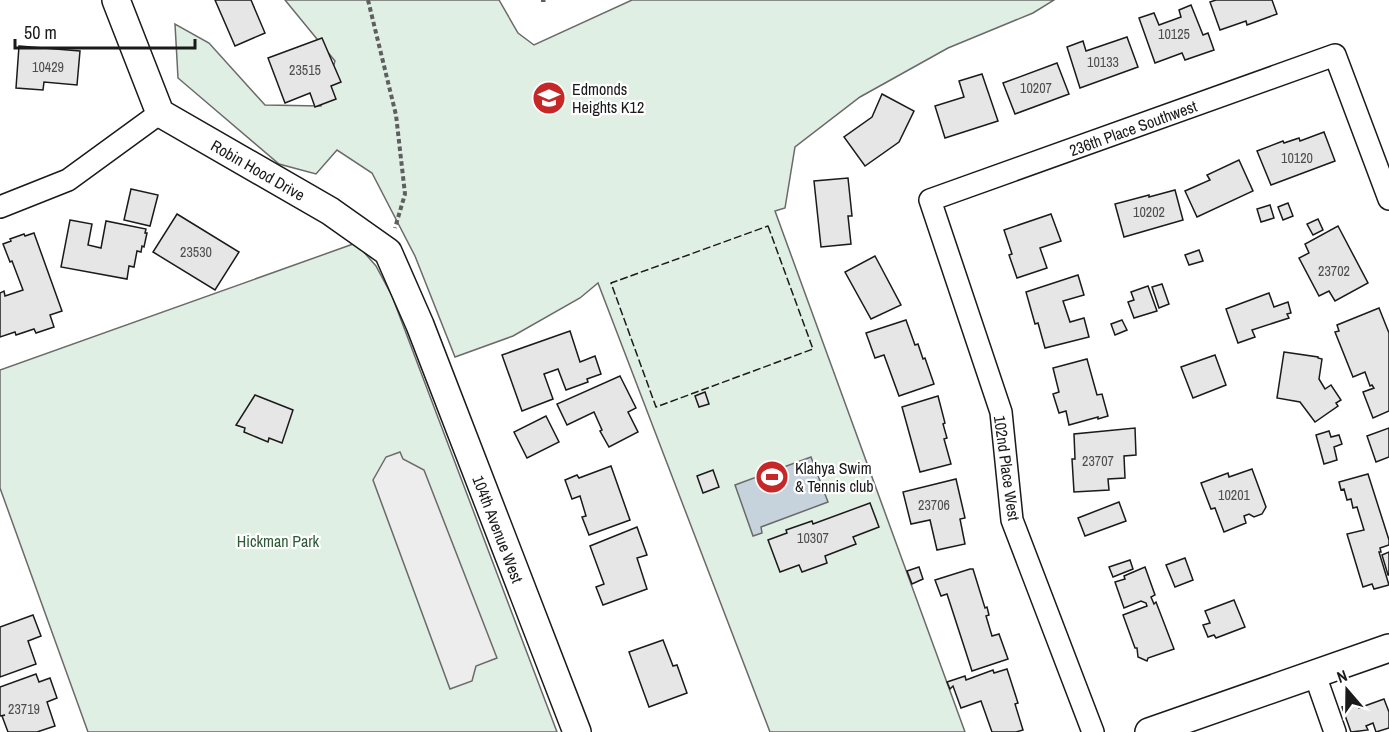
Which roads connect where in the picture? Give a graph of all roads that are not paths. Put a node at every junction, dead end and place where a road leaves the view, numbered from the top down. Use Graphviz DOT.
graph roads {
  1 [pos="116,0"];
  2 [pos="160,113"];
  3 [pos="1389,199"];
  4 [pos="930,200"];
  5 [pos="0,207"];
  6 [pos="420,325"];
  7 [pos="1389,648"];
  8 [pos="1315,675"];
  9 [pos="577,732"];
  10 [pos="1093,732"];
  11 [pos="1149,732"];
  12 [pos="1335,732"];
  1 -- 2 [label="street"];
  2 -- 5 [label="street"];
  2 -- 6 [label="street, Robin Hood Drive"];
  3 -- 4 [label="street, 236th Place Southwest"];
  4 -- 10 [label="street, 102nd Place West"];
  6 -- 9 [label="street, 104th Avenue West"];
  7 -- 8 [label="street"];
  8 -- 11 [label="street"];
  8 -- 12 [label="street"];
}
